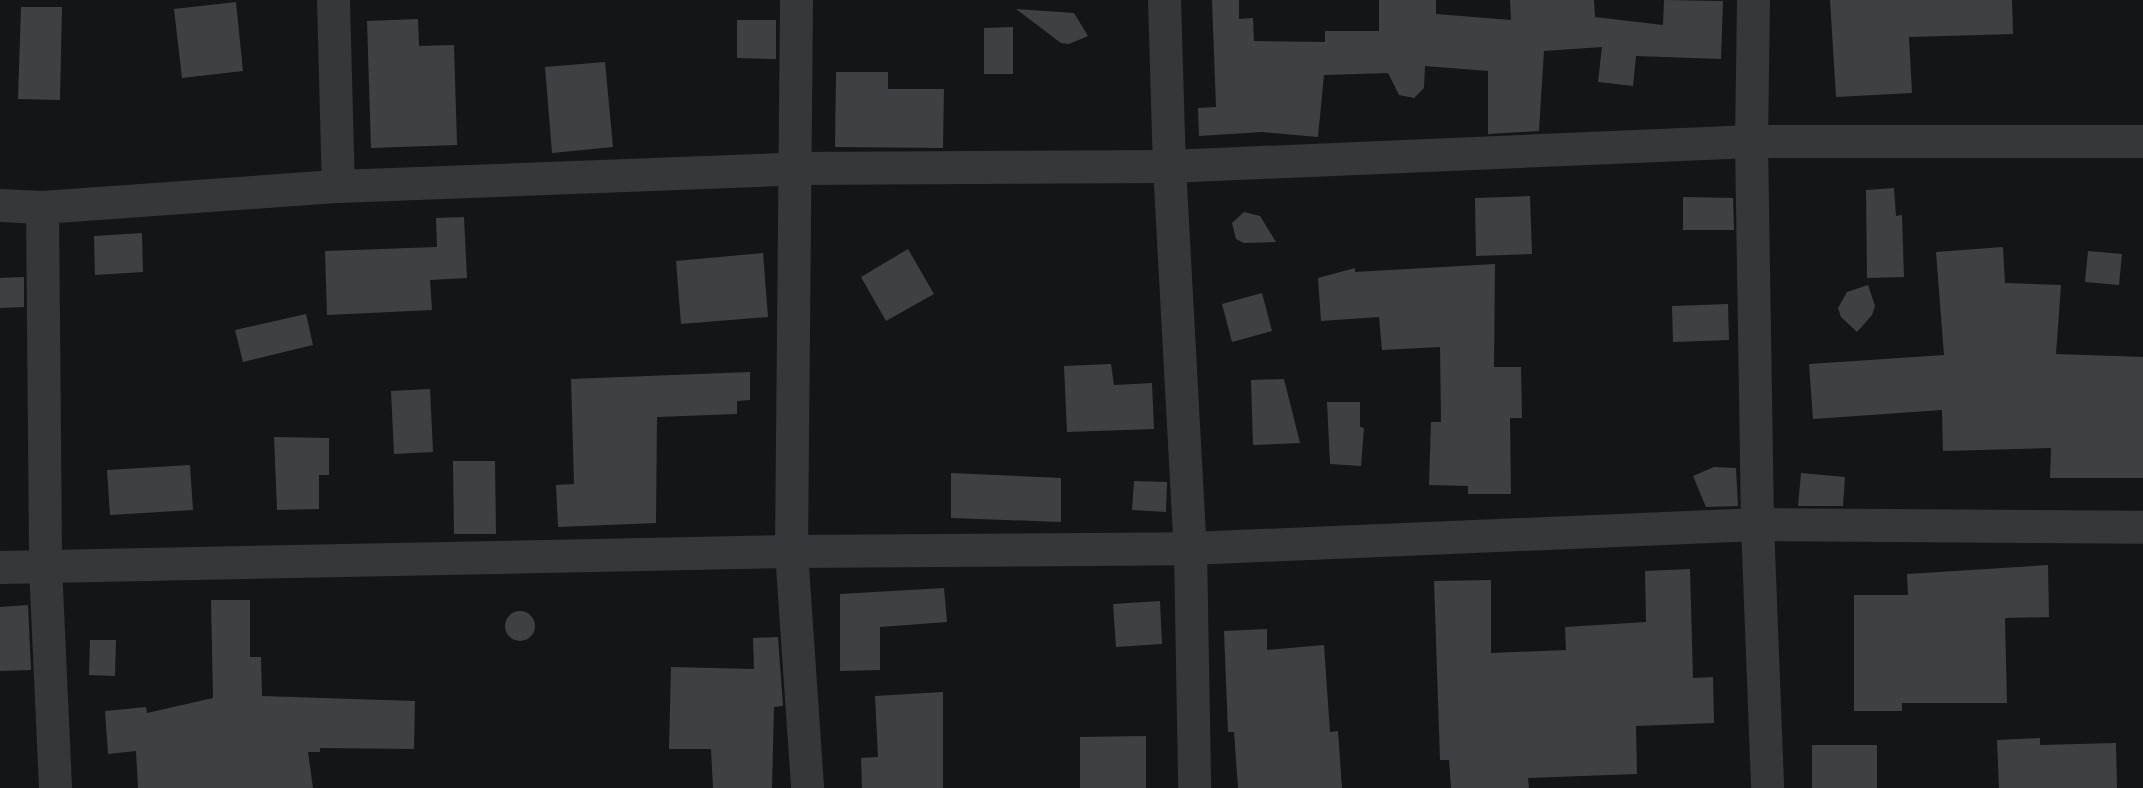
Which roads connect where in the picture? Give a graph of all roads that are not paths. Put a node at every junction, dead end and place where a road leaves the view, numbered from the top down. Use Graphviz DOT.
graph roads {
  1 [pos="333,0"];
  2 [pos="796,0"];
  3 [pos="1164,0"];
  4 [pos="1753,0"];
  5 [pos="1751,141"];
  6 [pos="2143,141"];
  7 [pos="1168,166"];
  8 [pos="797,168"];
  9 [pos="338,186"];
  10 [pos="0,205"];
  11 [pos="42,207"];
  12 [pos="1756,524"];
  13 [pos="2143,527"];
  14 [pos="1191,548"];
  15 [pos="791,551"];
  16 [pos="45,566"];
  17 [pos="0,567"];
  18 [pos="55,788"];
  19 [pos="807,788"];
  20 [pos="1194,788"];
  21 [pos="1767,788"];
  1 -- 9 [label="street"];
  2 -- 8 [label="street"];
  3 -- 7 [label="street"];
  4 -- 5 [label="street"];
  5 -- 6 [label="street"];
  5 -- 7 [label="street"];
  5 -- 12 [label="street"];
  7 -- 8 [label="street"];
  7 -- 14 [label="street"];
  8 -- 9 [label="street"];
  8 -- 15 [label="street"];
  9 -- 11 [label="street"];
  10 -- 11 [label="street"];
  11 -- 16 [label="street"];
  12 -- 13 [label="street"];
  12 -- 14 [label="street"];
  12 -- 21 [label="street"];
  14 -- 15 [label="street"];
  14 -- 20 [label="street"];
  15 -- 16 [label="street"];
  15 -- 19 [label="street"];
  16 -- 17 [label="street"];
  16 -- 18 [label="street"];
}
